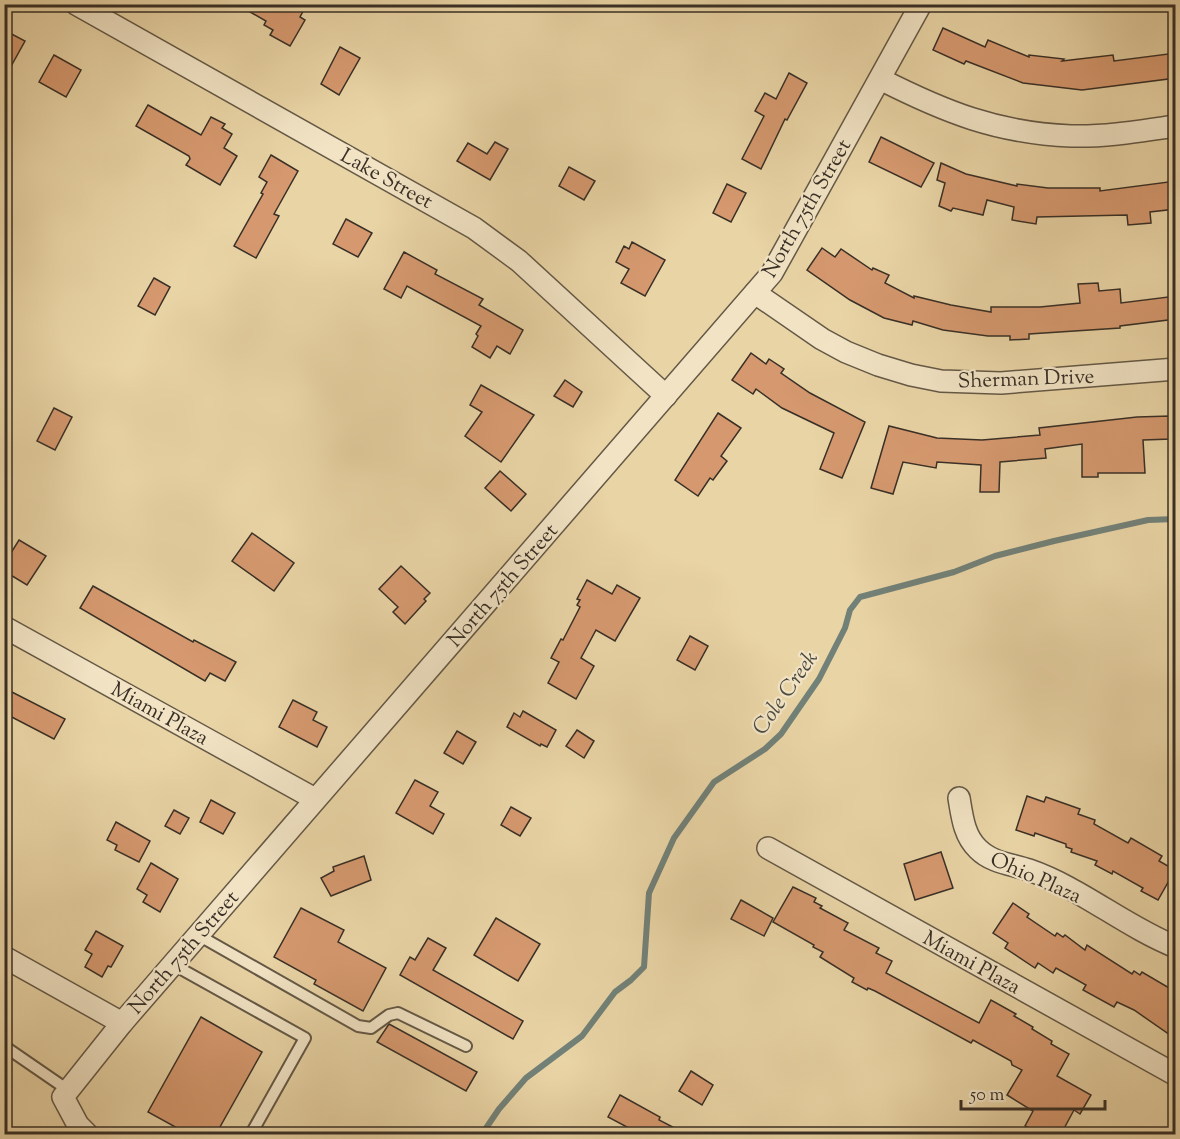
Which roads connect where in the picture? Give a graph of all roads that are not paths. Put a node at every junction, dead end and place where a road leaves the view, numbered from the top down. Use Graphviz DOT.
graph roads {
  1 [pos="76,4"];
  2 [pos="921,4"];
  3 [pos="880,79"];
  4 [pos="1176,126"];
  5 [pos="755,293"];
  6 [pos="1176,369"];
  7 [pos="666,396"];
  8 [pos="4,627"];
  9 [pos="959,798"];
  10 [pos="315,799"];
  11 [pos="768,848"];
  12 [pos="198,935"];
  13 [pos="1176,947"];
  14 [pos="4,957"];
  15 [pos="172,964"];
  16 [pos="122,1023"];
  17 [pos="4,1046"];
  18 [pos="466,1046"];
  19 [pos="1176,1075"];
  20 [pos="68,1090"];
  21 [pos="87,1134"];
  22 [pos="251,1134"];
  1 -- 7 [label="street, Lake Street"];
  2 -- 3 [label="street, North 75th Street"];
  3 -- 4 [label="street"];
  3 -- 5 [label="street, North 75th Street"];
  5 -- 6 [label="street, Sherman Drive"];
  5 -- 7 [label="street, North 75th Street"];
  7 -- 10 [label="street, North 75th Street"];
  8 -- 10 [label="street, Miami Plaza"];
  9 -- 13 [label="street, Ohio Plaza"];
  10 -- 12 [label="street, North 75th Street"];
  11 -- 19 [label="street, Miami Plaza"];
  12 -- 15 [label="street, North 75th Street"];
  12 -- 18 [label="lane"];
  14 -- 16 [label="street"];
  15 -- 16 [label="street, North 75th Street"];
  15 -- 22 [label="lane"];
  16 -- 20 [label="street, North 75th Street"];
  17 -- 20 [label="lane"];
  20 -- 21 [label="street"];
}
